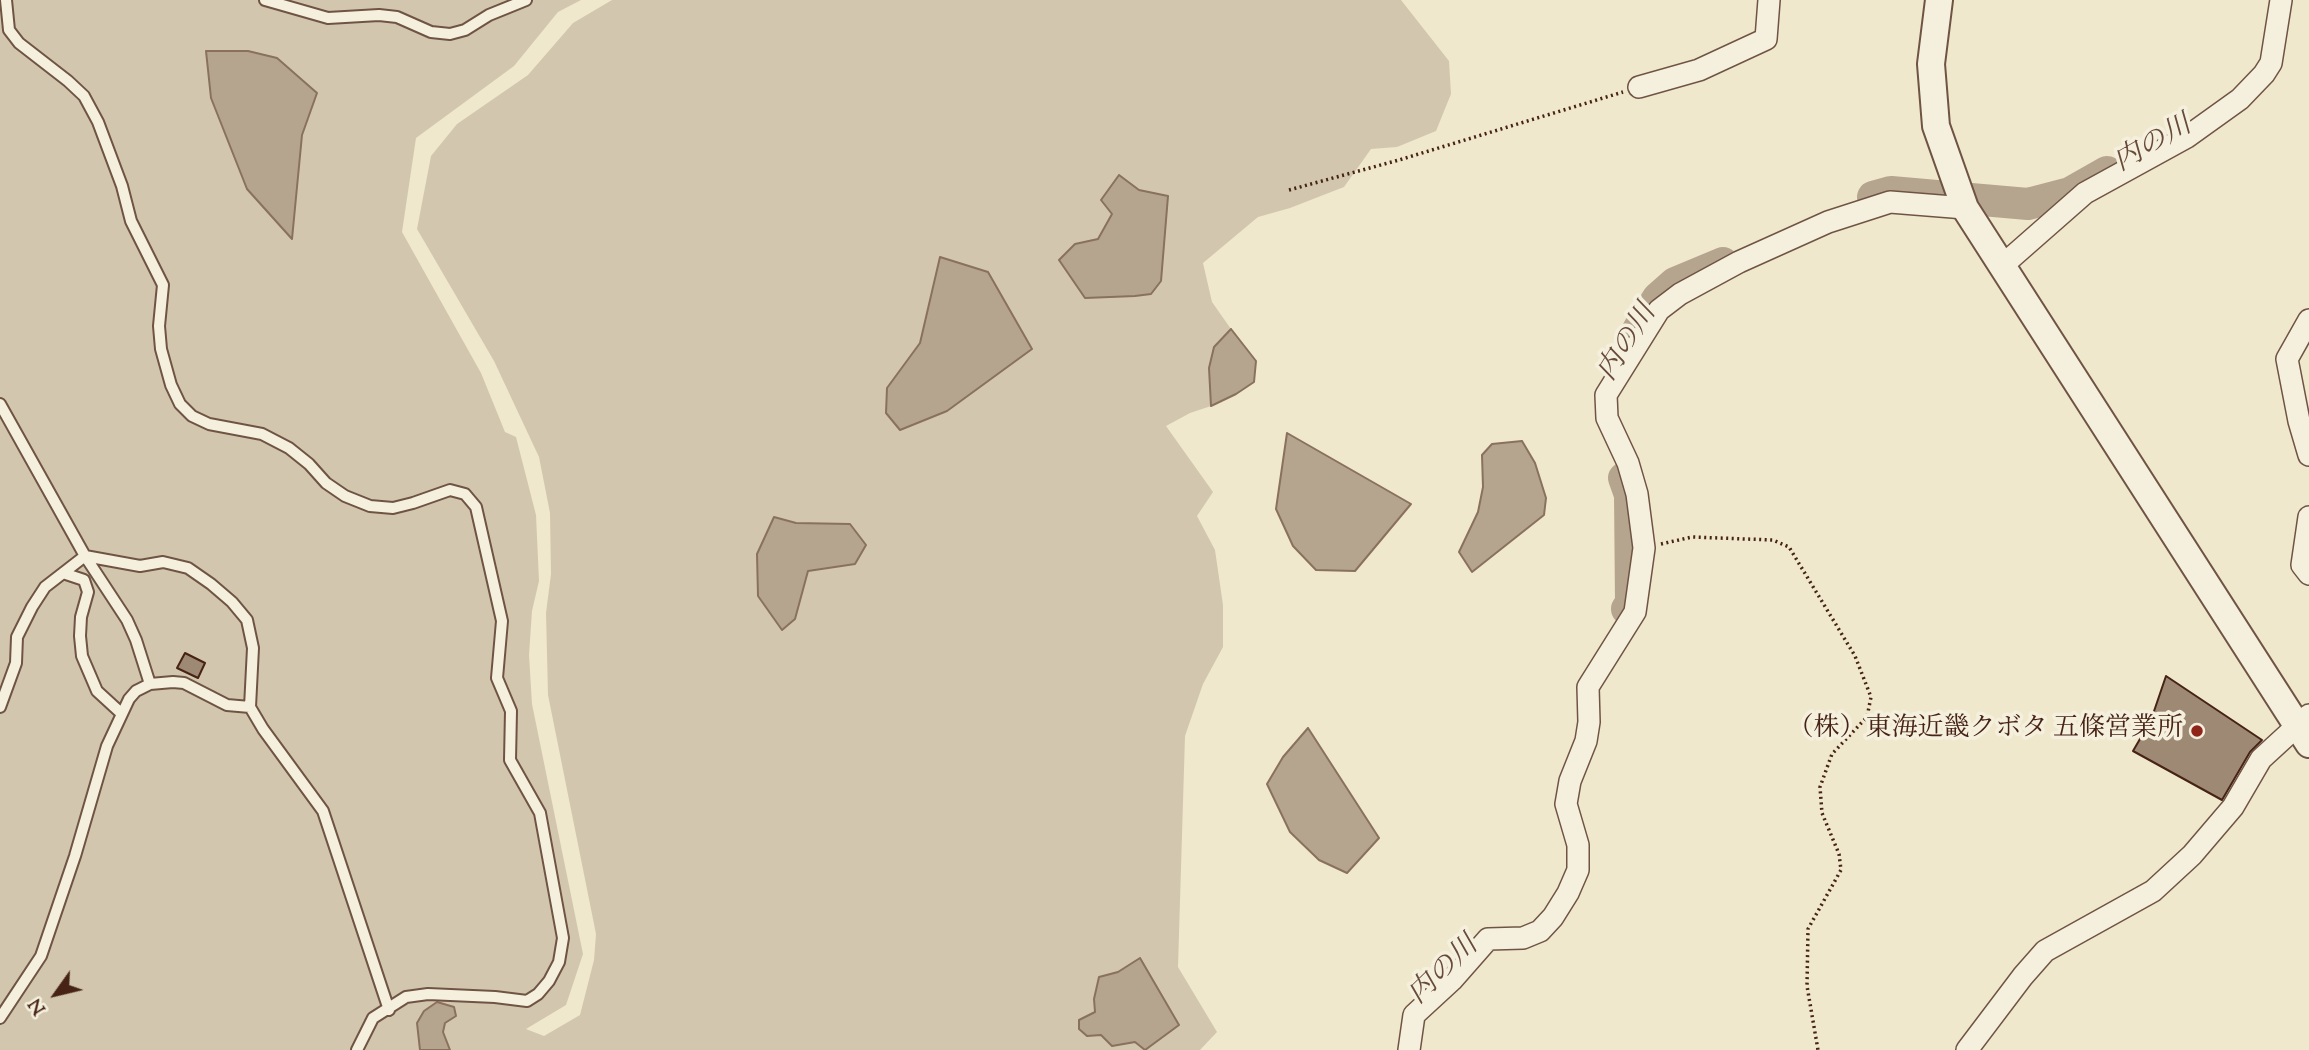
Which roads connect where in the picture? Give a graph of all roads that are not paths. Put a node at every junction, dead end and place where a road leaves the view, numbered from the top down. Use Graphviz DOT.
graph roads {
  1 [pos="6,0"];
  2 [pos="265,0"];
  3 [pos="526,0"];
  4 [pos="1769,0"];
  5 [pos="1939,0"];
  6 [pos="2281,0"];
  7 [pos="1639,87"];
  8 [pos="1965,208"];
  9 [pos="2003,265"];
  10 [pos="2309,320"];
  11 [pos="0,404"];
  12 [pos="2309,456"];
  13 [pos="2309,517"];
  14 [pos="85,556"];
  15 [pos="63,573"];
  16 [pos="2309,574"];
  17 [pos="150,684"];
  18 [pos="0,707"];
  19 [pos="250,707"];
  20 [pos="121,713"];
  21 [pos="2305,729"];
  22 [pos="389,1010"];
  23 [pos="0,1018"];
  24 [pos="357,1050"];
  25 [pos="1409,1050"];
  26 [pos="1967,1050"];
  1 -- 22 [label="lane"];
  2 -- 3 [label="lane"];
  4 -- 7 [label="street"];
  5 -- 8 [label="street"];
  6 -- 9 [label="street"];
  8 -- 9 [label="street"];
  8 -- 25 [label="street"];
  9 -- 21 [label="street"];
  10 -- 12 [label="street"];
  11 -- 14 [label="lane"];
  13 -- 16 [label="street"];
  14 -- 15 [label="lane"];
  14 -- 17 [label="lane"];
  14 -- 19 [label="lane"];
  15 -- 18 [label="lane"];
  15 -- 20 [label="lane"];
  17 -- 19 [label="lane"];
  17 -- 20 [label="lane"];
  19 -- 22 [label="lane"];
  20 -- 23 [label="lane"];
  21 -- 26 [label="street"];
  22 -- 24 [label="lane"];
}
